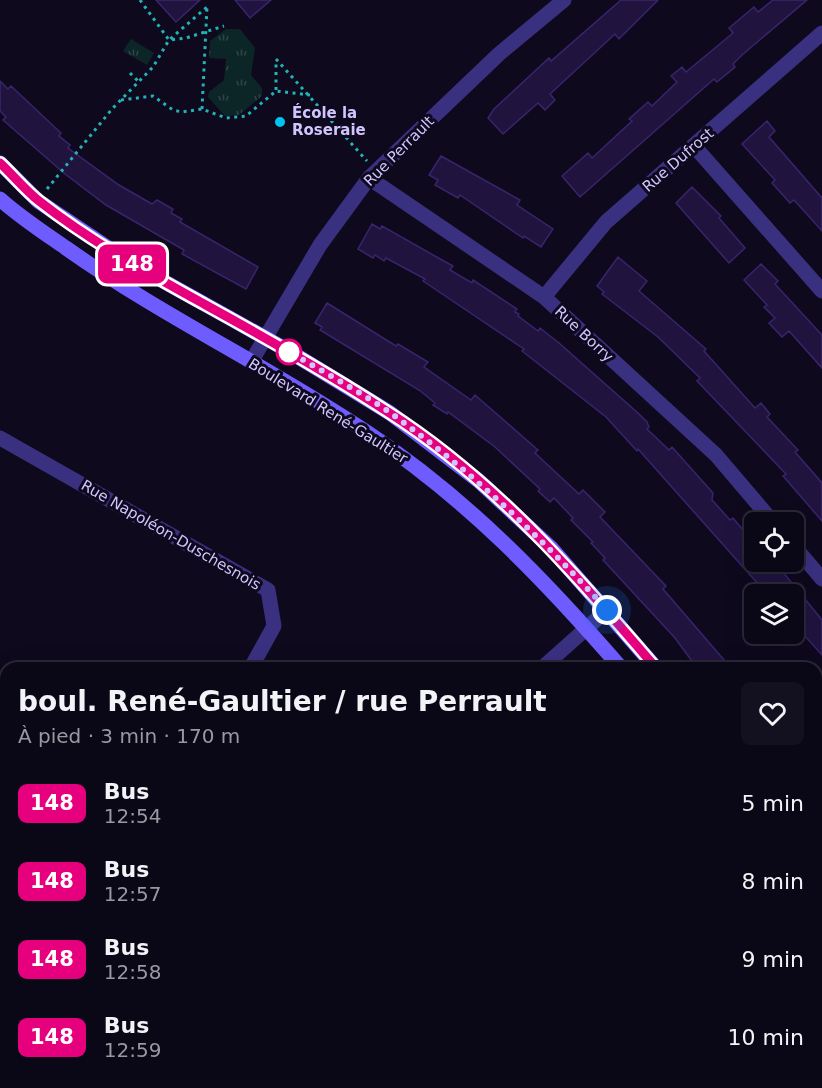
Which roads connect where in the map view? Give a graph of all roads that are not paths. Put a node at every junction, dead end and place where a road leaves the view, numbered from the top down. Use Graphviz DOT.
graph roads {
  1 [pos="564,0"];
  2 [pos="822,33"];
  3 [pos="694,146"];
  4 [pos="0,163"];
  5 [pos="373,175"];
  6 [pos="0,199"];
  7 [pos="822,291"];
  8 [pos="544,297"];
  9 [pos="265,338"];
  10 [pos="251,362"];
  11 [pos="0,438"];
  12 [pos="764,512"];
  13 [pos="804,558"];
  14 [pos="822,579"];
  15 [pos="607,610"];
  16 [pos="587,628"];
  17 [pos="254,662"];
  18 [pos="549,662"];
  19 [pos="616,662"];
  20 [pos="651,662"];
  1 -- 5 [label="street, Rue Perrault"];
  2 -- 3 [label="street, Rue Dufrost"];
  3 -- 7 [label="street"];
  3 -- 8 [label="street, Rue Dufrost"];
  4 -- 9 [label="street, Boulevard René-Gaultier"];
  5 -- 8 [label="street, Rue Borry"];
  5 -- 9 [label="street, Rue Perrault"];
  6 -- 10 [label="street, Boulevard René-Gaultier"];
  8 -- 12 [label="street, Rue Borry"];
  9 -- 10 [label="street, Rue Perrault"];
  9 -- 15 [label="street, Boulevard René-Gaultier"];
  10 -- 16 [label="street, Boulevard René-Gaultier"];
  11 -- 17 [label="street, Rue Napoléon-Duschesnois"];
  13 -- 14 [label="street"];
  15 -- 16 [label="street"];
  15 -- 20 [label="street, Boulevard René-Gaultier"];
  16 -- 18 [label="street"];
  16 -- 19 [label="street, Boulevard René-Gaultier"];
}
